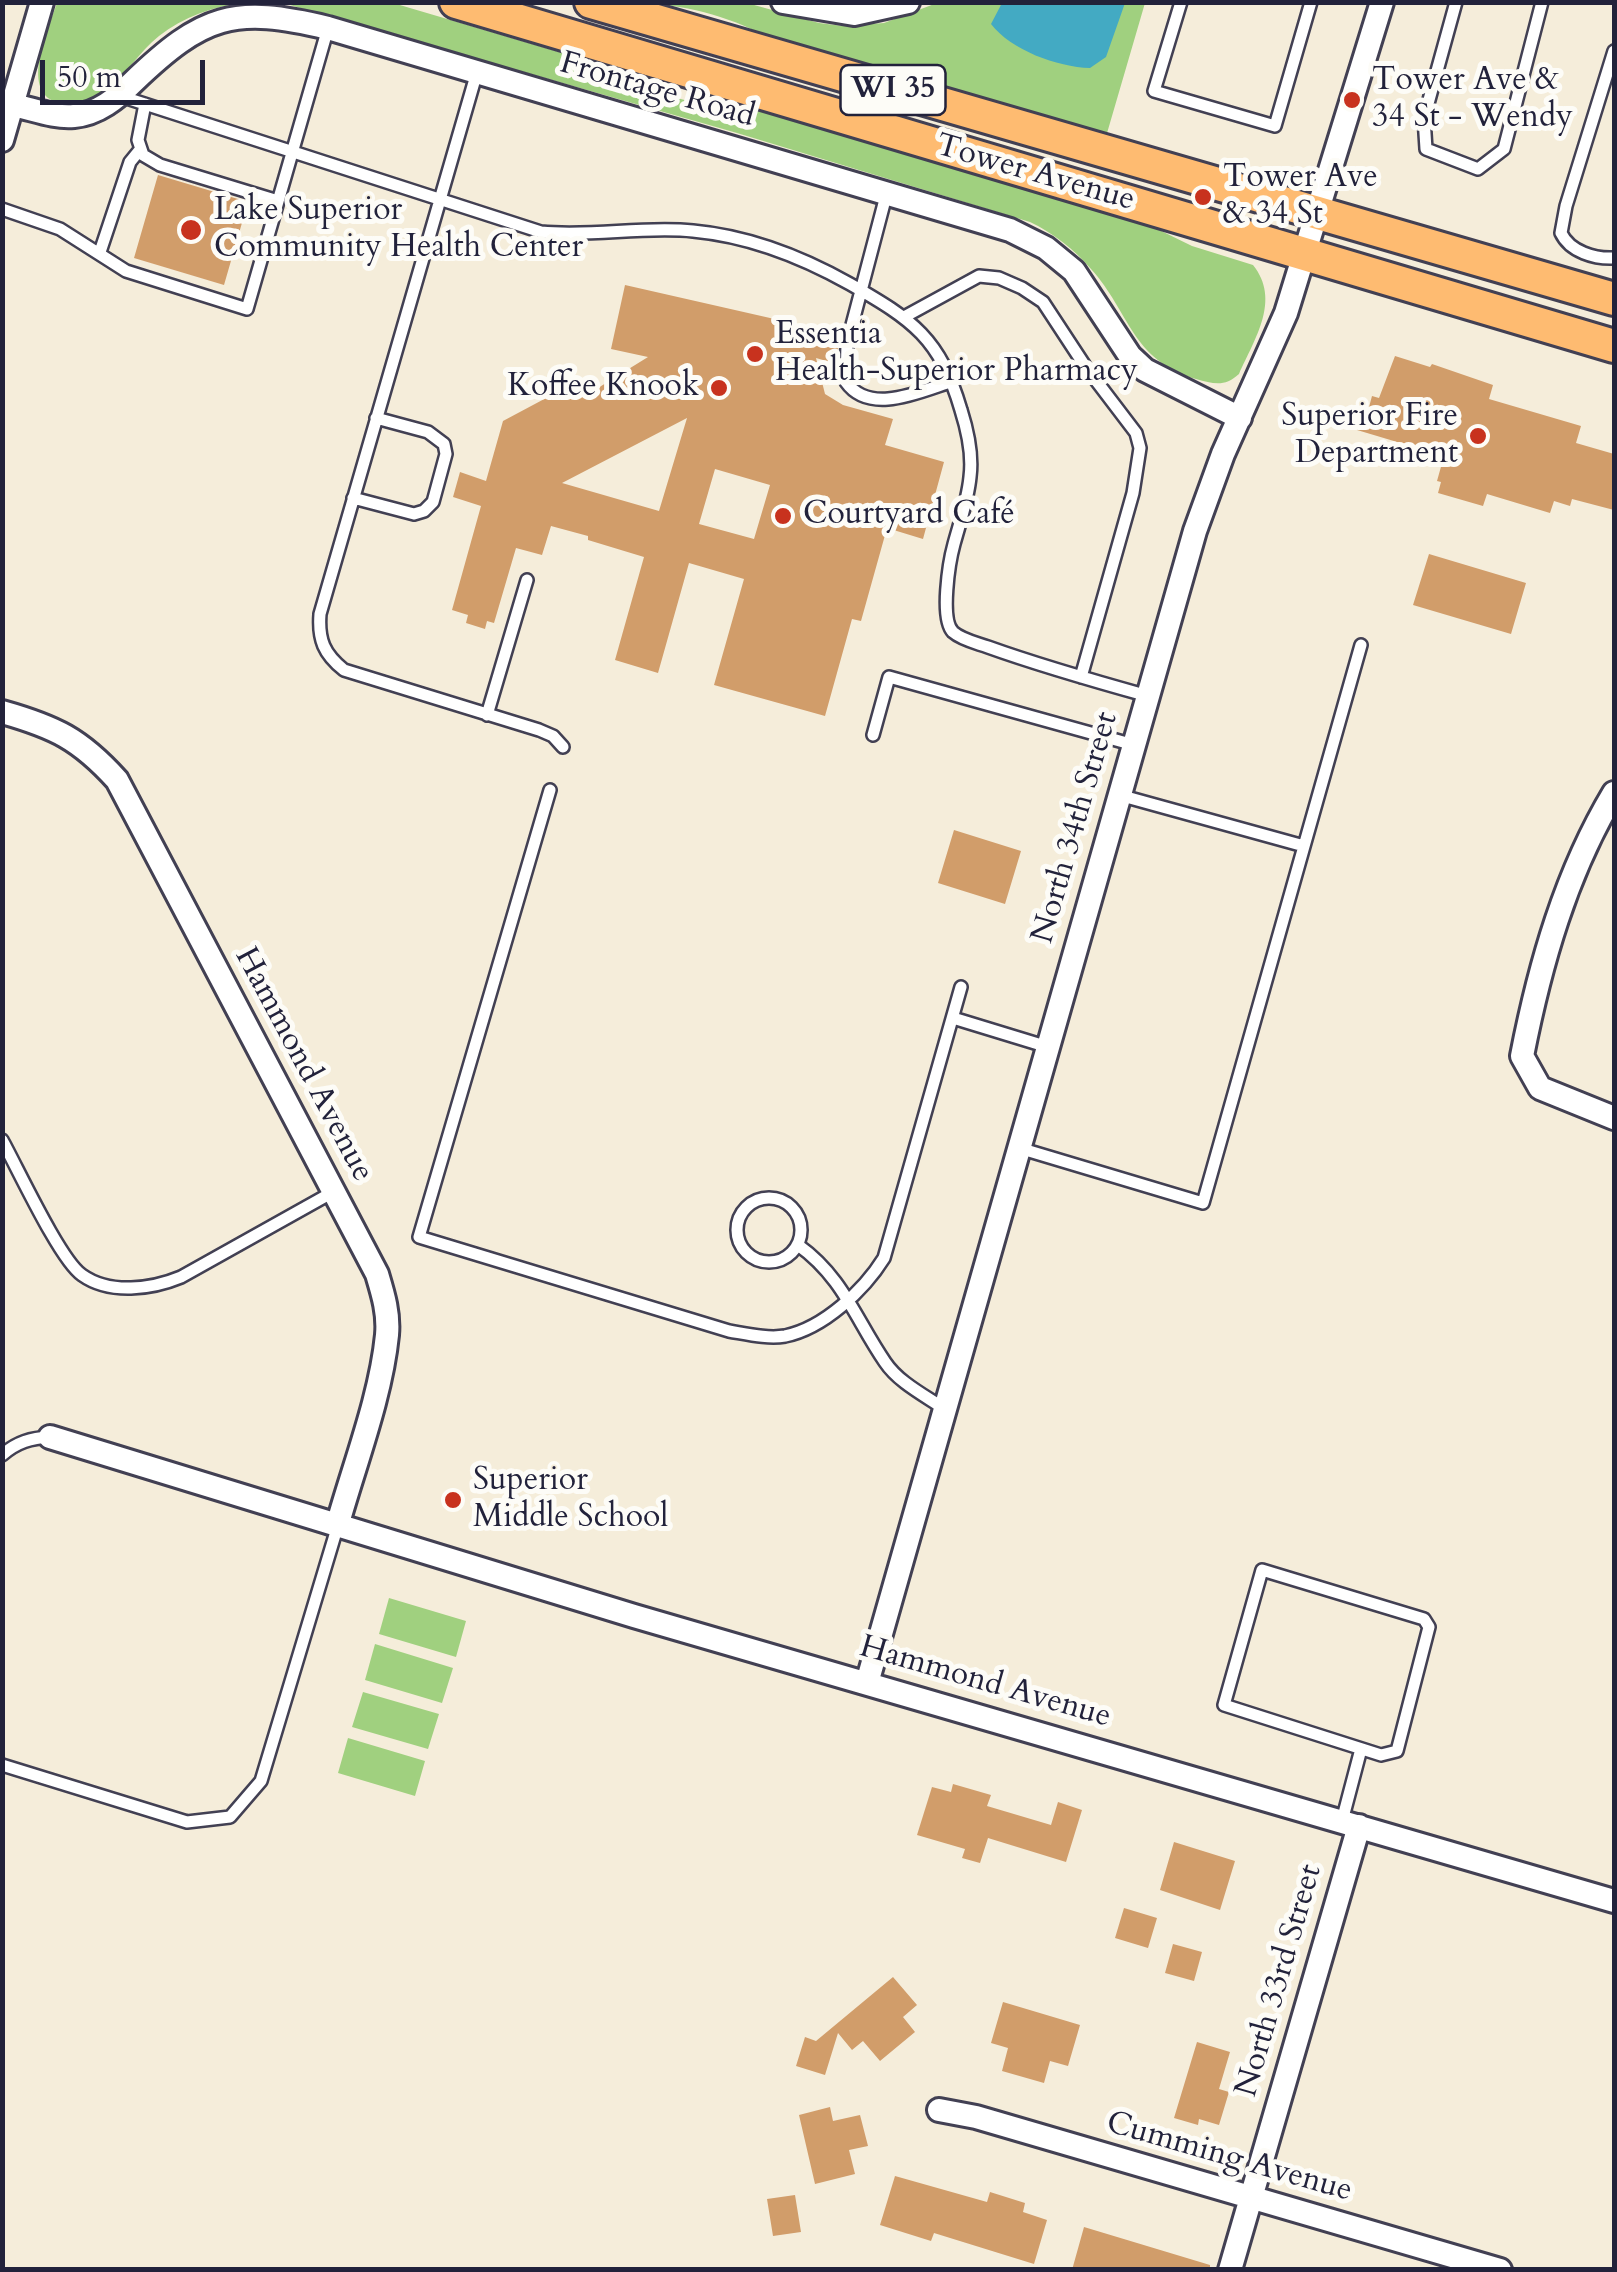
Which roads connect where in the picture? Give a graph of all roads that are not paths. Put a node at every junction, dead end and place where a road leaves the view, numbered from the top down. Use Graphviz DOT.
graph roads {
  1 [pos="456,2"];
  2 [pos="591,2"];
  3 [pos="783,2"];
  4 [pos="908,2"];
  5 [pos="1182,2"];
  6 [pos="1312,2"];
  7 [pos="1382,2"];
  8 [pos="1456,2"];
  9 [pos="1542,2"];
  10 [pos="40,4"];
  11 [pos="328,28"];
  12 [pos="1614,51"];
  13 [pos="477,72"];
  14 [pos="1611,74"];
  15 [pos="118,96"];
  16 [pos="145,104"];
  17 [pos="14,105"];
  18 [pos="2,140"];
  19 [pos="139,151"];
  20 [pos="293,151"];
  21 [pos="887,192"];
  22 [pos="440,198"];
  23 [pos="278,201"];
  24 [pos="2,209"];
  25 [pos="1317,212"];
  26 [pos="100,252"];
  27 [pos="1305,253"];
  28 [pos="1614,258"];
  29 [pos="860,290"];
  30 [pos="1614,299"];
  31 [pos="904,318"];
  32 [pos="1614,346"];
  33 [pos="953,382"];
  34 [pos="376,418"];
  35 [pos="1240,418"];
  36 [pos="353,498"];
  37 [pos="526,580"];
  38 [pos="1362,644"];
  39 [pos="1081,677"];
  40 [pos="1148,696"];
  41 [pos="2,712"];
  42 [pos="487,715"];
  43 [pos="872,735"];
  44 [pos="1134,745"];
  45 [pos="563,746"];
  46 [pos="550,790"];
  47 [pos="1614,794"];
  48 [pos="1119,795"];
  49 [pos="1304,846"];
  50 [pos="962,987"];
  51 [pos="953,1018"];
  52 [pos="1048,1047"];
  53 [pos="1614,1118"];
  54 [pos="2,1140"];
  55 [pos="1019,1148"];
  56 [pos="332,1192"];
  57 [pos="798,1245"];
  58 [pos="849,1297"];
  59 [pos="946,1410"];
  60 [pos="50,1437"];
  61 [pos="2,1456"];
  62 [pos="338,1523"];
  63 [pos="866,1683"];
  64 [pos="1361,1748"];
  65 [pos="2,1766"];
  66 [pos="1351,1824"];
  67 [pos="1614,1902"];
  68 [pos="939,2110"];
  69 [pos="1250,2199"];
  70 [pos="1230,2270"];
  71 [pos="1500,2270"];
  1 -- 27 [label="main road, Tower Avenue / WI 35"];
  2 -- 25 [label="main road, Tower Avenue / WI 35"];
  3 -- 4 [label="street"];
  5 -- 6 [label="lane"];
  7 -- 25 [label="street, North 34th Street"];
  8 -- 9 [label="lane"];
  10 -- 17 [label="street"];
  11 -- 13 [label="street, Frontage Road"];
  11 -- 15 [label="street, Frontage Road"];
  11 -- 20 [label="lane"];
  12 -- 14 [label="lane"];
  13 -- 21 [label="street, Frontage Road"];
  13 -- 22 [label="lane"];
  14 -- 28 [label="lane"];
  15 -- 16 [label="lane"];
  15 -- 17 [label="street, Frontage Road"];
  16 -- 19 [label="lane"];
  16 -- 20 [label="lane"];
  17 -- 18 [label="street"];
  19 -- 23 [label="lane"];
  19 -- 26 [label="lane"];
  20 -- 22 [label="lane"];
  20 -- 23 [label="lane"];
  21 -- 29 [label="lane"];
  21 -- 35 [label="street, Frontage Road"];
  22 -- 29 [label="lane"];
  22 -- 34 [label="lane"];
  23 -- 26 [label="lane"];
  24 -- 26 [label="lane"];
  25 -- 27 [label="street, North 34th Street"];
  25 -- 30 [label="main road, Tower Avenue / WI 35"];
  27 -- 32 [label="main road, Tower Avenue / WI 35"];
  27 -- 35 [label="street, North 34th Street"];
  29 -- 31 [label="lane"];
  29 -- 33 [label="lane"];
  31 -- 33 [label="lane"];
  31 -- 39 [label="lane"];
  33 -- 39 [label="lane"];
  34 -- 36 [label="lane"];
  34 -- 36 [label="lane"];
  35 -- 40 [label="street, North 34th Street"];
  36 -- 42 [label="lane"];
  37 -- 42 [label="lane"];
  38 -- 49 [label="lane"];
  39 -- 40 [label="lane"];
  40 -- 44 [label="street, North 34th Street"];
  41 -- 56 [label="street, Hammond Avenue"];
  42 -- 45 [label="lane"];
  43 -- 44 [label="lane"];
  44 -- 48 [label="street, North 34th Street"];
  46 -- 58 [label="lane"];
  47 -- 53 [label="street"];
  48 -- 49 [label="lane"];
  48 -- 52 [label="street, North 34th Street"];
  49 -- 55 [label="lane"];
  50 -- 51 [label="lane"];
  51 -- 52 [label="lane"];
  51 -- 58 [label="lane"];
  52 -- 55 [label="street, North 34th Street"];
  54 -- 56 [label="lane"];
  55 -- 59 [label="street, North 34th Street"];
  56 -- 62 [label="street, Hammond Avenue"];
  57 -- 57 [label="lane"];
  57 -- 58 [label="lane"];
  58 -- 59 [label="lane"];
  59 -- 63 [label="street, North 34th Street"];
  60 -- 61 [label="lane"];
  60 -- 62 [label="street, Hammond Avenue"];
  62 -- 63 [label="street, Hammond Avenue"];
  62 -- 65 [label="lane"];
  63 -- 66 [label="street, Hammond Avenue"];
  64 -- 64 [label="lane"];
  64 -- 66 [label="lane"];
  66 -- 67 [label="street, Hammond Avenue"];
  66 -- 69 [label="street, North 33rd Street"];
  68 -- 69 [label="street, Cumming Avenue"];
  69 -- 70 [label="street, North 33rd Street"];
  69 -- 71 [label="street, Cumming Avenue"];
}
